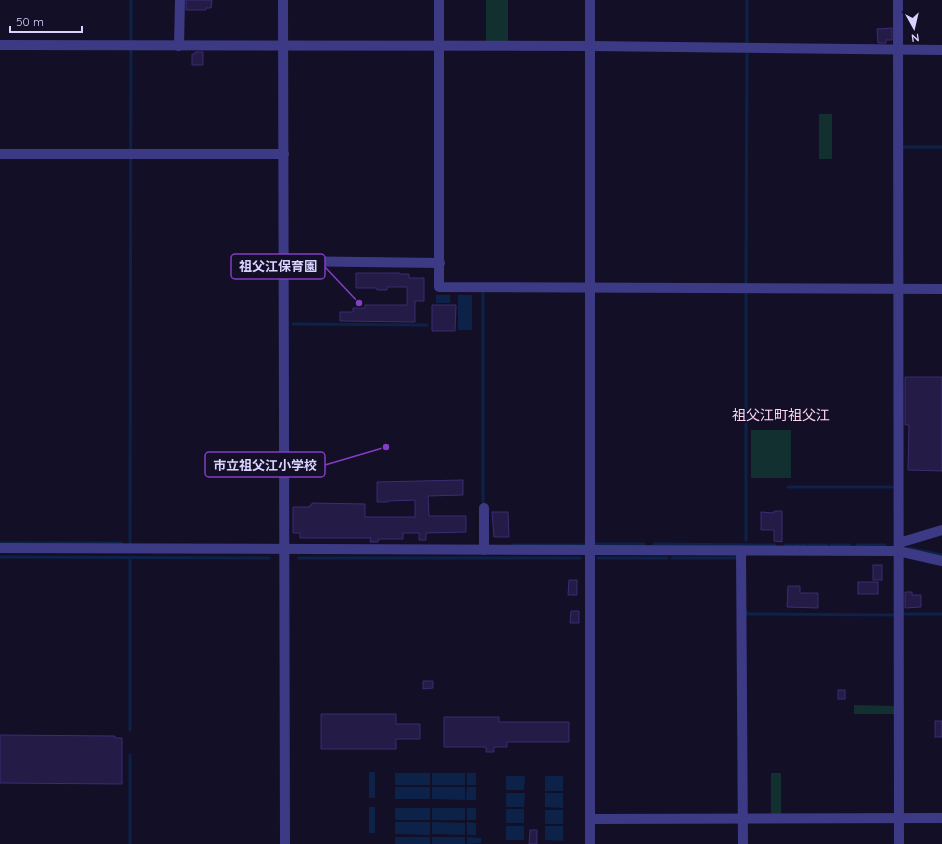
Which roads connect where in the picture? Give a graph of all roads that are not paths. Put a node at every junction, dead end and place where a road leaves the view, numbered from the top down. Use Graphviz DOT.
graph roads {
  1 [pos="180,0"];
  2 [pos="284,0"];
  3 [pos="439,0"];
  4 [pos="590,0"];
  5 [pos="898,0"];
  6 [pos="0,45"];
  7 [pos="179,46"];
  8 [pos="283,46"];
  9 [pos="439,46"];
  10 [pos="589,46"];
  11 [pos="898,49"];
  12 [pos="942,50"];
  13 [pos="0,154"];
  14 [pos="284,154"];
  15 [pos="284,261"];
  16 [pos="440,263"];
  17 [pos="591,287"];
  18 [pos="898,289"];
  19 [pos="942,289"];
  20 [pos="484,508"];
  21 [pos="942,530"];
  22 [pos="899,547"];
  23 [pos="0,548"];
  24 [pos="285,549"];
  25 [pos="484,550"];
  26 [pos="591,550"];
  27 [pos="741,551"];
  28 [pos="942,561"];
  29 [pos="743,818"];
  30 [pos="899,818"];
  31 [pos="942,818"];
  32 [pos="590,819"];
  33 [pos="285,844"];
  34 [pos="590,844"];
  35 [pos="743,844"];
  36 [pos="899,844"];
  1 -- 7 [label="street"];
  2 -- 8 [label="street"];
  3 -- 9 [label="street"];
  4 -- 10 [label="street"];
  5 -- 11 [label="street"];
  6 -- 7 [label="street"];
  7 -- 8 [label="street"];
  8 -- 9 [label="street"];
  8 -- 14 [label="street"];
  9 -- 10 [label="street"];
  9 -- 16 [label="street"];
  10 -- 11 [label="street"];
  10 -- 17 [label="street"];
  11 -- 12 [label="street"];
  11 -- 18 [label="street"];
  13 -- 14 [label="street"];
  14 -- 15 [label="street"];
  15 -- 16 [label="street"];
  15 -- 24 [label="street"];
  16 -- 17 [label="street"];
  17 -- 18 [label="street"];
  17 -- 26 [label="street"];
  18 -- 19 [label="street"];
  18 -- 22 [label="street"];
  20 -- 25 [label="street"];
  21 -- 22 [label="street"];
  22 -- 27 [label="street"];
  22 -- 28 [label="street"];
  22 -- 30 [label="street"];
  23 -- 24 [label="street"];
  24 -- 25 [label="street"];
  24 -- 33 [label="street"];
  25 -- 26 [label="street"];
  26 -- 27 [label="street"];
  26 -- 32 [label="street"];
  27 -- 29 [label="street"];
  29 -- 30 [label="street"];
  29 -- 32 [label="street"];
  29 -- 35 [label="street"];
  30 -- 31 [label="street"];
  30 -- 36 [label="street"];
  32 -- 34 [label="street"];
}
